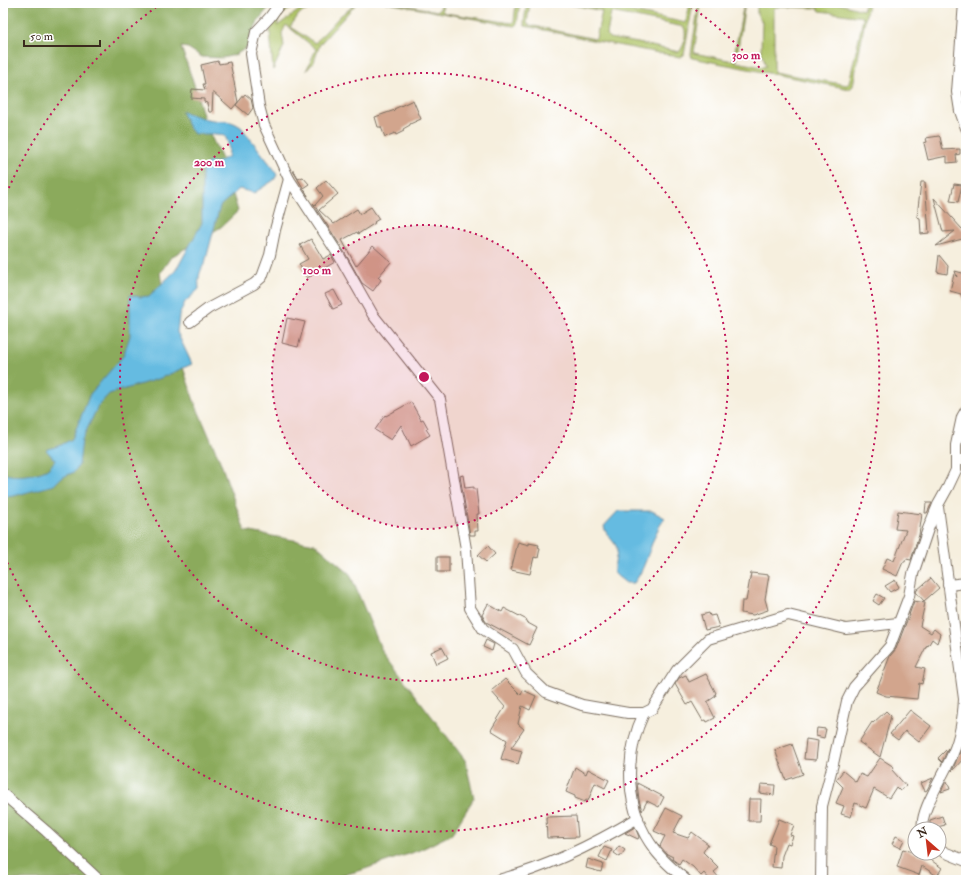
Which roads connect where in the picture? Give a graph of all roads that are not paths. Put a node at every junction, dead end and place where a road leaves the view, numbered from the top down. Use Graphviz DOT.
graph roads {
  1 [pos="280,3"];
  2 [pos="964,3"];
  3 [pos="966,128"];
  4 [pos="289,179"];
  5 [pos="190,322"];
  6 [pos="966,410"];
  7 [pos="938,505"];
  8 [pos="966,582"];
  9 [pos="948,585"];
  10 [pos="898,623"];
  11 [pos="644,713"];
  12 [pos="3,794"];
  13 [pos="638,818"];
  14 [pos="923,821"];
  15 [pos="947,853"];
  16 [pos="966,861"];
  17 [pos="99,880"];
  18 [pos="498,880"];
  19 [pos="686,880"];
  20 [pos="821,880"];
  1 -- 4 [label="street"];
  2 -- 3 [label="street"];
  4 -- 5 [label="street"];
  4 -- 11 [label="street"];
  6 -- 7 [label="street"];
  7 -- 9 [label="street"];
  7 -- 10 [label="street"];
  8 -- 9 [label="street"];
  9 -- 14 [label="street"];
  10 -- 11 [label="street"];
  10 -- 20 [label="street"];
  11 -- 13 [label="street"];
  12 -- 17 [label="street"];
  13 -- 18 [label="street"];
  13 -- 19 [label="street"];
  15 -- 16 [label="street"];
}
